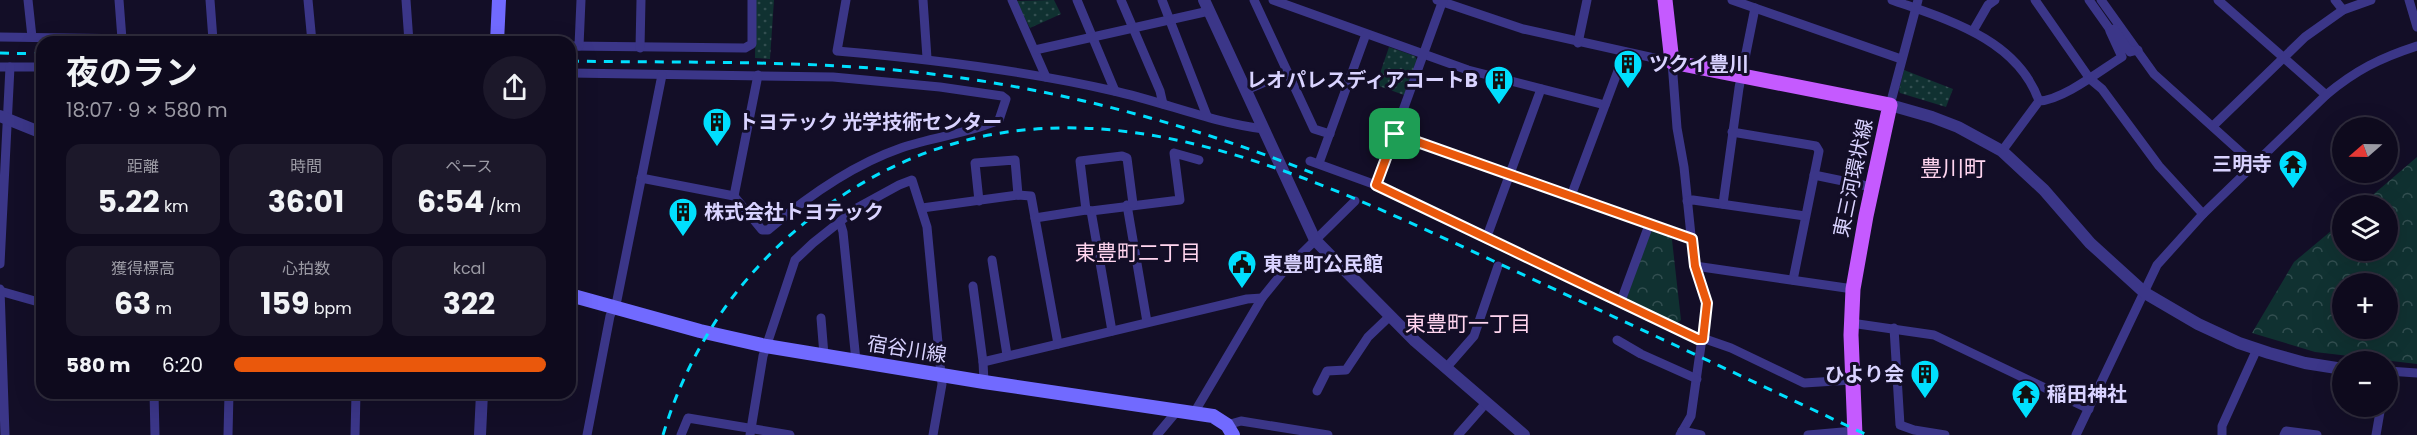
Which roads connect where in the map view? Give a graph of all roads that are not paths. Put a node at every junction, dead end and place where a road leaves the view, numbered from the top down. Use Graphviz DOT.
graph roads {
  1 [pos="28,0"];
  2 [pos="119,0"];
  3 [pos="210,0"];
  4 [pos="308,0"];
  5 [pos="406,0"];
  6 [pos="500,0"];
  7 [pos="581,0"];
  8 [pos="641,0"];
  9 [pos="752,0"];
  10 [pos="846,0"];
  11 [pos="923,0"];
  12 [pos="1012,0"];
  13 [pos="1077,0"];
  14 [pos="1121,0"];
  15 [pos="1162,0"];
  16 [pos="1254,0"];
  17 [pos="1273,0"];
  18 [pos="1587,0"];
  19 [pos="1665,0"];
  20 [pos="1732,0"];
  21 [pos="1892,0"];
  22 [pos="1995,0"];
  23 [pos="2035,0"];
  24 [pos="2089,0"];
  25 [pos="2101,0"];
  26 [pos="2218,0"];
  27 [pos="2335,0"];
  28 [pos="2371,0"];
  29 [pos="2409,0"];
  30 [pos="1441,1"];
  31 [pos="1917,4"];
  32 [pos="1206,5"];
  33 [pos="1755,8"];
  34 [pos="2343,10"];
  35 [pos="1170,20"];
  36 [pos="2417,27"];
  37 [pos="1133,28"];
  38 [pos="1973,31"];
  39 [pos="2111,31"];
  40 [pos="1366,33"];
  41 [pos="122,36"];
  42 [pos="213,36"];
  43 [pos="311,36"];
  44 [pos="409,36"];
  45 [pos="497,36"];
  46 [pos="576,36"];
  47 [pos="0,37"];
  48 [pos="1093,37"];
  49 [pos="32,38"];
  50 [pos="36,38"];
  51 [pos="1578,43"];
  52 [pos="576,46"];
  53 [pos="2417,46"];
  54 [pos="640,48"];
  55 [pos="1035,50"];
  56 [pos="2138,50"];
  57 [pos="1625,52"];
  58 [pos="1424,54"];
  59 [pos="927,58"];
  60 [pos="2282,58"];
  61 [pos="1901,59"];
  62 [pos="1672,62"];
  63 [pos="0,67"];
  64 [pos="10,67"];
  65 [pos="36,67"];
  66 [pos="576,73"];
  67 [pos="1287,73"];
  68 [pos="662,75"];
  69 [pos="758,75"];
  70 [pos="1046,77"];
  71 [pos="1741,77"];
  72 [pos="2090,79"];
  73 [pos="1540,88"];
  74 [pos="1246,90"];
  75 [pos="1115,91"];
  76 [pos="2326,95"];
  77 [pos="2039,101"];
  78 [pos="1163,104"];
  79 [pos="1605,105"];
  80 [pos="1890,105"];
  81 [pos="1207,117"];
  82 [pos="4,118"];
  83 [pos="2213,126"];
  84 [pos="1264,129"];
  85 [pos="36,131"];
  86 [pos="1732,132"];
  87 [pos="1330,134"];
  88 [pos="1395,134"];
  89 [pos="2002,151"];
  90 [pos="1199,160"];
  91 [pos="2255,165"];
  92 [pos="1510,174"];
  93 [pos="1815,175"];
  94 [pos="641,178"];
  95 [pos="1376,185"];
  96 [pos="1872,187"];
  97 [pos="1018,195"];
  98 [pos="734,196"];
  99 [pos="1571,196"];
  100 [pos="979,201"];
  101 [pos="1355,201"];
  102 [pos="1687,201"];
  103 [pos="1723,204"];
  104 [pos="1130,205"];
  105 [pos="922,208"];
  106 [pos="1088,211"];
  107 [pos="2203,214"];
  108 [pos="1806,216"];
  109 [pos="1035,218"];
  110 [pos="840,222"];
  111 [pos="1649,225"];
  112 [pos="1486,239"];
  113 [pos="1692,239"];
  114 [pos="1315,240"];
  115 [pos="992,260"];
  116 [pos="0,264"];
  117 [pos="1498,266"];
  118 [pos="1695,266"];
  119 [pos="1794,280"];
  120 [pos="973,286"];
  121 [pos="1853,289"];
  122 [pos="0,290"];
  123 [pos="2145,293"];
  124 [pos="576,297"];
  125 [pos="1262,298"];
  126 [pos="36,301"];
  127 [pos="1621,302"];
  128 [pos="613,308"];
  129 [pos="1390,316"];
  130 [pos="821,318"];
  131 [pos="1147,322"];
  132 [pos="1851,323"];
  133 [pos="1894,328"];
  134 [pos="1112,331"];
  135 [pos="1703,339"];
  136 [pos="1617,340"];
  137 [pos="1058,344"];
  138 [pos="766,346"];
  139 [pos="2257,349"];
  140 [pos="824,355"];
  141 [pos="1007,355"];
  142 [pos="856,361"];
  143 [pos="983,362"];
  144 [pos="2332,367"];
  145 [pos="1446,368"];
  146 [pos="2398,372"];
  147 [pos="2417,373"];
  148 [pos="941,374"];
  149 [pos="1697,379"];
  150 [pos="1852,380"];
  151 [pos="984,382"];
  152 [pos="1317,391"];
  153 [pos="154,399"];
  154 [pos="229,399"];
  155 [pos="356,399"];
  156 [pos="482,399"];
  157 [pos="1486,404"];
  158 [pos="2089,409"];
  159 [pos="1177,411"];
  160 [pos="1194,412"];
  161 [pos="2378,417"];
  162 [pos="1230,430"];
  163 [pos="2222,431"];
  164 [pos="751,432"];
  165 [pos="1681,433"];
  166 [pos="1854,433"];
  167 [pos="5,435"];
  168 [pos="155,435"];
  169 [pos="228,435"];
  170 [pos="355,435"];
  171 [pos="480,435"];
  172 [pos="587,435"];
  173 [pos="681,435"];
  174 [pos="790,435"];
  175 [pos="933,435"];
  176 [pos="1157,435"];
  177 [pos="1328,435"];
  178 [pos="1458,435"];
  179 [pos="1524,435"];
  180 [pos="1701,435"];
  181 [pos="1809,435"];
  182 [pos="1945,435"];
  183 [pos="2076,435"];
  184 [pos="2214,435"];
  185 [pos="2284,435"];
  186 [pos="2317,435"];
  187 [pos="2376,435"];
  1 -- 49 [label="street"];
  2 -- 41 [label="street"];
  3 -- 42 [label="street"];
  4 -- 43 [label="street"];
  5 -- 44 [label="street"];
  6 -- 45 [label="main road"];
  7 -- 46 [label="street"];
  8 -- 54 [label="street"];
  9 -- 54 [label="street"];
  10 -- 59 [label="street"];
  11 -- 59 [label="street"];
  12 -- 55 [label="street"];
  13 -- 48 [label="street"];
  14 -- 37 [label="street"];
  15 -- 35 [label="street"];
  16 -- 67 [label="street"];
  17 -- 40 [label="street"];
  18 -- 51 [label="street"];
  19 -- 62 [label="main road"];
  20 -- 33 [label="street"];
  21 -- 31 [label="street"];
  22 -- 38 [label="street"];
  23 -- 72 [label="street"];
  24 -- 39 [label="street"];
  25 -- 56 [label="street"];
  26 -- 60 [label="street"];
  27 -- 34 [label="street"];
  28 -- 34 [label="street"];
  29 -- 36 [label="street"];
  30 -- 51 [label="street"];
  30 -- 58 [label="street"];
  31 -- 38 [label="street"];
  31 -- 61 [label="street"];
  32 -- 35 [label="street"];
  32 -- 74 [label="street"];
  33 -- 61 [label="street"];
  33 -- 71 [label="street"];
  34 -- 60 [label="street"];
  35 -- 37 [label="street"];
  35 -- 81 [label="street"];
  37 -- 48 [label="street"];
  37 -- 78 [label="street"];
  38 -- 77 [label="street"];
  39 -- 56 [label="street"];
  39 -- 72 [label="street"];
  40 -- 58 [label="street"];
  40 -- 87 [label="street"];
  47 -- 49 [label="street"];
  48 -- 55 [label="street"];
  48 -- 75 [label="street"];
  49 -- 50 [label="street"];
  51 -- 57 [label="street"];
  52 -- 54 [label="street"];
  53 -- 76 [label="street"];
  55 -- 70 [label="street"];
  56 -- 83 [label="street"];
  57 -- 62 [label="street"];
  57 -- 79 [label="street"];
  58 -- 73 [label="street"];
  58 -- 88 [label="street"];
  59 -- 70 [label="street"];
  60 -- 76 [label="street"];
  60 -- 83 [label="street"];
  61 -- 80 [label="street"];
  62 -- 71 [label="main road, 東三河環状線"];
  62 -- 102 [label="street"];
  63 -- 64 [label="street"];
  64 -- 65 [label="street"];
  64 -- 82 [label="street"];
  66 -- 68 [label="street"];
  67 -- 74 [label="street"];
  67 -- 87 [label="street"];
  68 -- 69 [label="street"];
  68 -- 94 [label="street"];
  69 -- 98 [label="street"];
  69 -- 98 [label="street"];
  70 -- 75 [label="street"];
  71 -- 80 [label="main road, 東三河環状線"];
  71 -- 86 [label="street"];
  72 -- 77 [label="street"];
  72 -- 107 [label="street"];
  73 -- 79 [label="street"];
  73 -- 92 [label="street"];
  74 -- 84 [label="street"];
  75 -- 78 [label="street"];
  76 -- 91 [label="street"];
  77 -- 89 [label="street"];
  78 -- 81 [label="street"];
  79 -- 99 [label="street"];
  80 -- 89 [label="street"];
  80 -- 96 [label="main road, 東三河環状線"];
  81 -- 84 [label="street"];
  82 -- 85 [label="street"];
  82 -- 116 [label="street"];
  83 -- 91 [label="street"];
  84 -- 114 [label="street"];
  86 -- 93 [label="street"];
  86 -- 103 [label="street"];
  87 -- 95 [label="street"];
  88 -- 92 [label="street"];
  88 -- 95 [label="street"];
  89 -- 123 [label="street"];
  90 -- 104 [label="street"];
  91 -- 107 [label="street"];
  92 -- 99 [label="street"];
  92 -- 112 [label="street"];
  93 -- 96 [label="street"];
  93 -- 108 [label="street"];
  94 -- 98 [label="street"];
  94 -- 128 [label="street"];
  95 -- 112 [label="street"];
  96 -- 121 [label="main road, 東三河環状線"];
  97 -- 100 [label="street"];
  97 -- 100 [label="street"];
  97 -- 109 [label="street"];
  99 -- 111 [label="street"];
  100 -- 105 [label="street"];
  101 -- 114 [label="street"];
  102 -- 103 [label="street"];
  102 -- 113 [label="street"];
  103 -- 108 [label="street"];
  104 -- 106 [label="street"];
  104 -- 106 [label="street"];
  104 -- 131 [label="street"];
  105 -- 110 [label="street"];
  105 -- 148 [label="street"];
  106 -- 109 [label="street"];
  106 -- 134 [label="street"];
  107 -- 123 [label="street"];
  108 -- 119 [label="street"];
  109 -- 137 [label="street"];
  110 -- 138 [label="street"];
  110 -- 142 [label="street"];
  111 -- 113 [label="street"];
  111 -- 127 [label="street"];
  112 -- 127 [label="street"];
  113 -- 118 [label="street"];
  114 -- 125 [label="street"];
  114 -- 129 [label="street"];
  115 -- 141 [label="street"];
  117 -- 145 [label="street"];
  118 -- 119 [label="street"];
  118 -- 135 [label="street"];
  119 -- 121 [label="street"];
  120 -- 143 [label="street"];
  121 -- 132 [label="main road, 東三河環状線"];
  122 -- 126 [label="street"];
  122 -- 167 [label="street"];
  123 -- 139 [label="street"];
  123 -- 158 [label="street"];
  124 -- 128 [label="main road, 宿谷川線"];
  125 -- 131 [label="street"];
  125 -- 160 [label="street"];
  127 -- 135 [label="street"];
  128 -- 138 [label="main road, 宿谷川線"];
  128 -- 172 [label="street"];
  129 -- 145 [label="street"];
  129 -- 152 [label="street"];
  130 -- 140 [label="street"];
  131 -- 134 [label="street"];
  132 -- 133 [label="street"];
  132 -- 150 [label="main road, 東三河環状線"];
  133 -- 158 [label="street"];
  133 -- 182 [label="street"];
  134 -- 137 [label="street"];
  135 -- 149 [label="street"];
  135 -- 150 [label="street"];
  136 -- 149 [label="street"];
  137 -- 141 [label="street"];
  138 -- 140 [label="main road, 宿谷川線"];
  138 -- 164 [label="street"];
  139 -- 144 [label="street"];
  139 -- 163 [label="street"];
  140 -- 142 [label="main road, 宿谷川線"];
  141 -- 143 [label="street"];
  142 -- 148 [label="main road, 宿谷川線"];
  143 -- 151 [label="street"];
  145 -- 157 [label="street"];
  146 -- 147 [label="street"];
  148 -- 151 [label="main road, 宿谷川線"];
  148 -- 175 [label="street"];
  149 -- 165 [label="street"];
  150 -- 166 [label="main road, 東三河環状線"];
  151 -- 159 [label="main road, 宿谷川線"];
  153 -- 168 [label="street"];
  154 -- 169 [label="street"];
  155 -- 170 [label="street"];
  156 -- 171 [label="street"];
  157 -- 178 [label="street"];
  157 -- 179 [label="street"];
  158 -- 183 [label="street"];
  159 -- 160 [label="main road, 宿谷川線"];
  159 -- 176 [label="street"];
  160 -- 162 [label="main road, 宿谷川線"];
  161 -- 187 [label="street"];
  162 -- 177 [label="street"];
  163 -- 184 [label="street"];
  164 -- 173 [label="street"];
  164 -- 174 [label="street"];
  165 -- 180 [label="street"];
  166 -- 181 [label="street"];
  185 -- 186 [label="street"];
}
